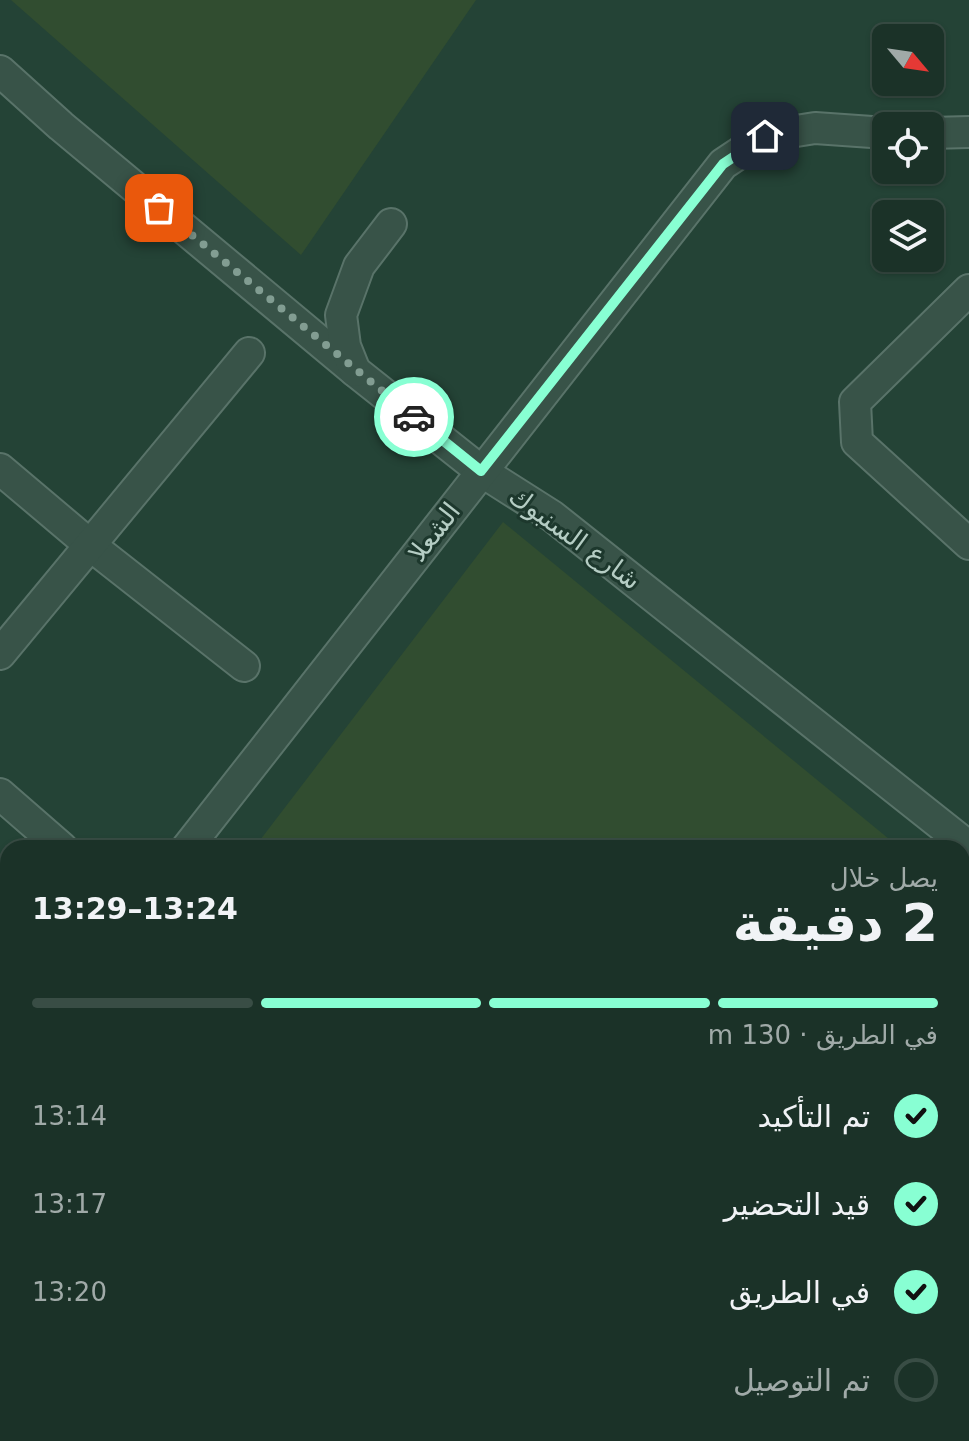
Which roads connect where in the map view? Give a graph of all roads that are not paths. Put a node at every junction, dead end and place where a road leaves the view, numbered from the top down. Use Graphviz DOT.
graph roads {
  1 [pos="0,71"];
  2 [pos="872,132"];
  3 [pos="969,132"];
  4 [pos="944,133"];
  5 [pos="391,224"];
  6 [pos="969,290"];
  7 [pos="249,353"];
  8 [pos="355,371"];
  9 [pos="0,469"];
  10 [pos="481,471"];
  11 [pos="969,544"];
  12 [pos="90,545"];
  13 [pos="0,654"];
  14 [pos="244,666"];
  15 [pos="0,794"];
  16 [pos="53,840"];
  17 [pos="193,840"];
  18 [pos="960,840"];
  1 -- 8 [label="street, شارع السنبوك"];
  2 -- 10 [label="street, الشعلا"];
  3 -- 4 [label="street"];
  5 -- 8 [label="street"];
  6 -- 11 [label="street"];
  7 -- 12 [label="street"];
  8 -- 10 [label="street, شارع السنبوك"];
  9 -- 12 [label="street"];
  10 -- 17 [label="street, الشعلا"];
  10 -- 18 [label="street, شارع السنبوك"];
  12 -- 13 [label="street"];
  12 -- 14 [label="street"];
  15 -- 16 [label="street"];
}
